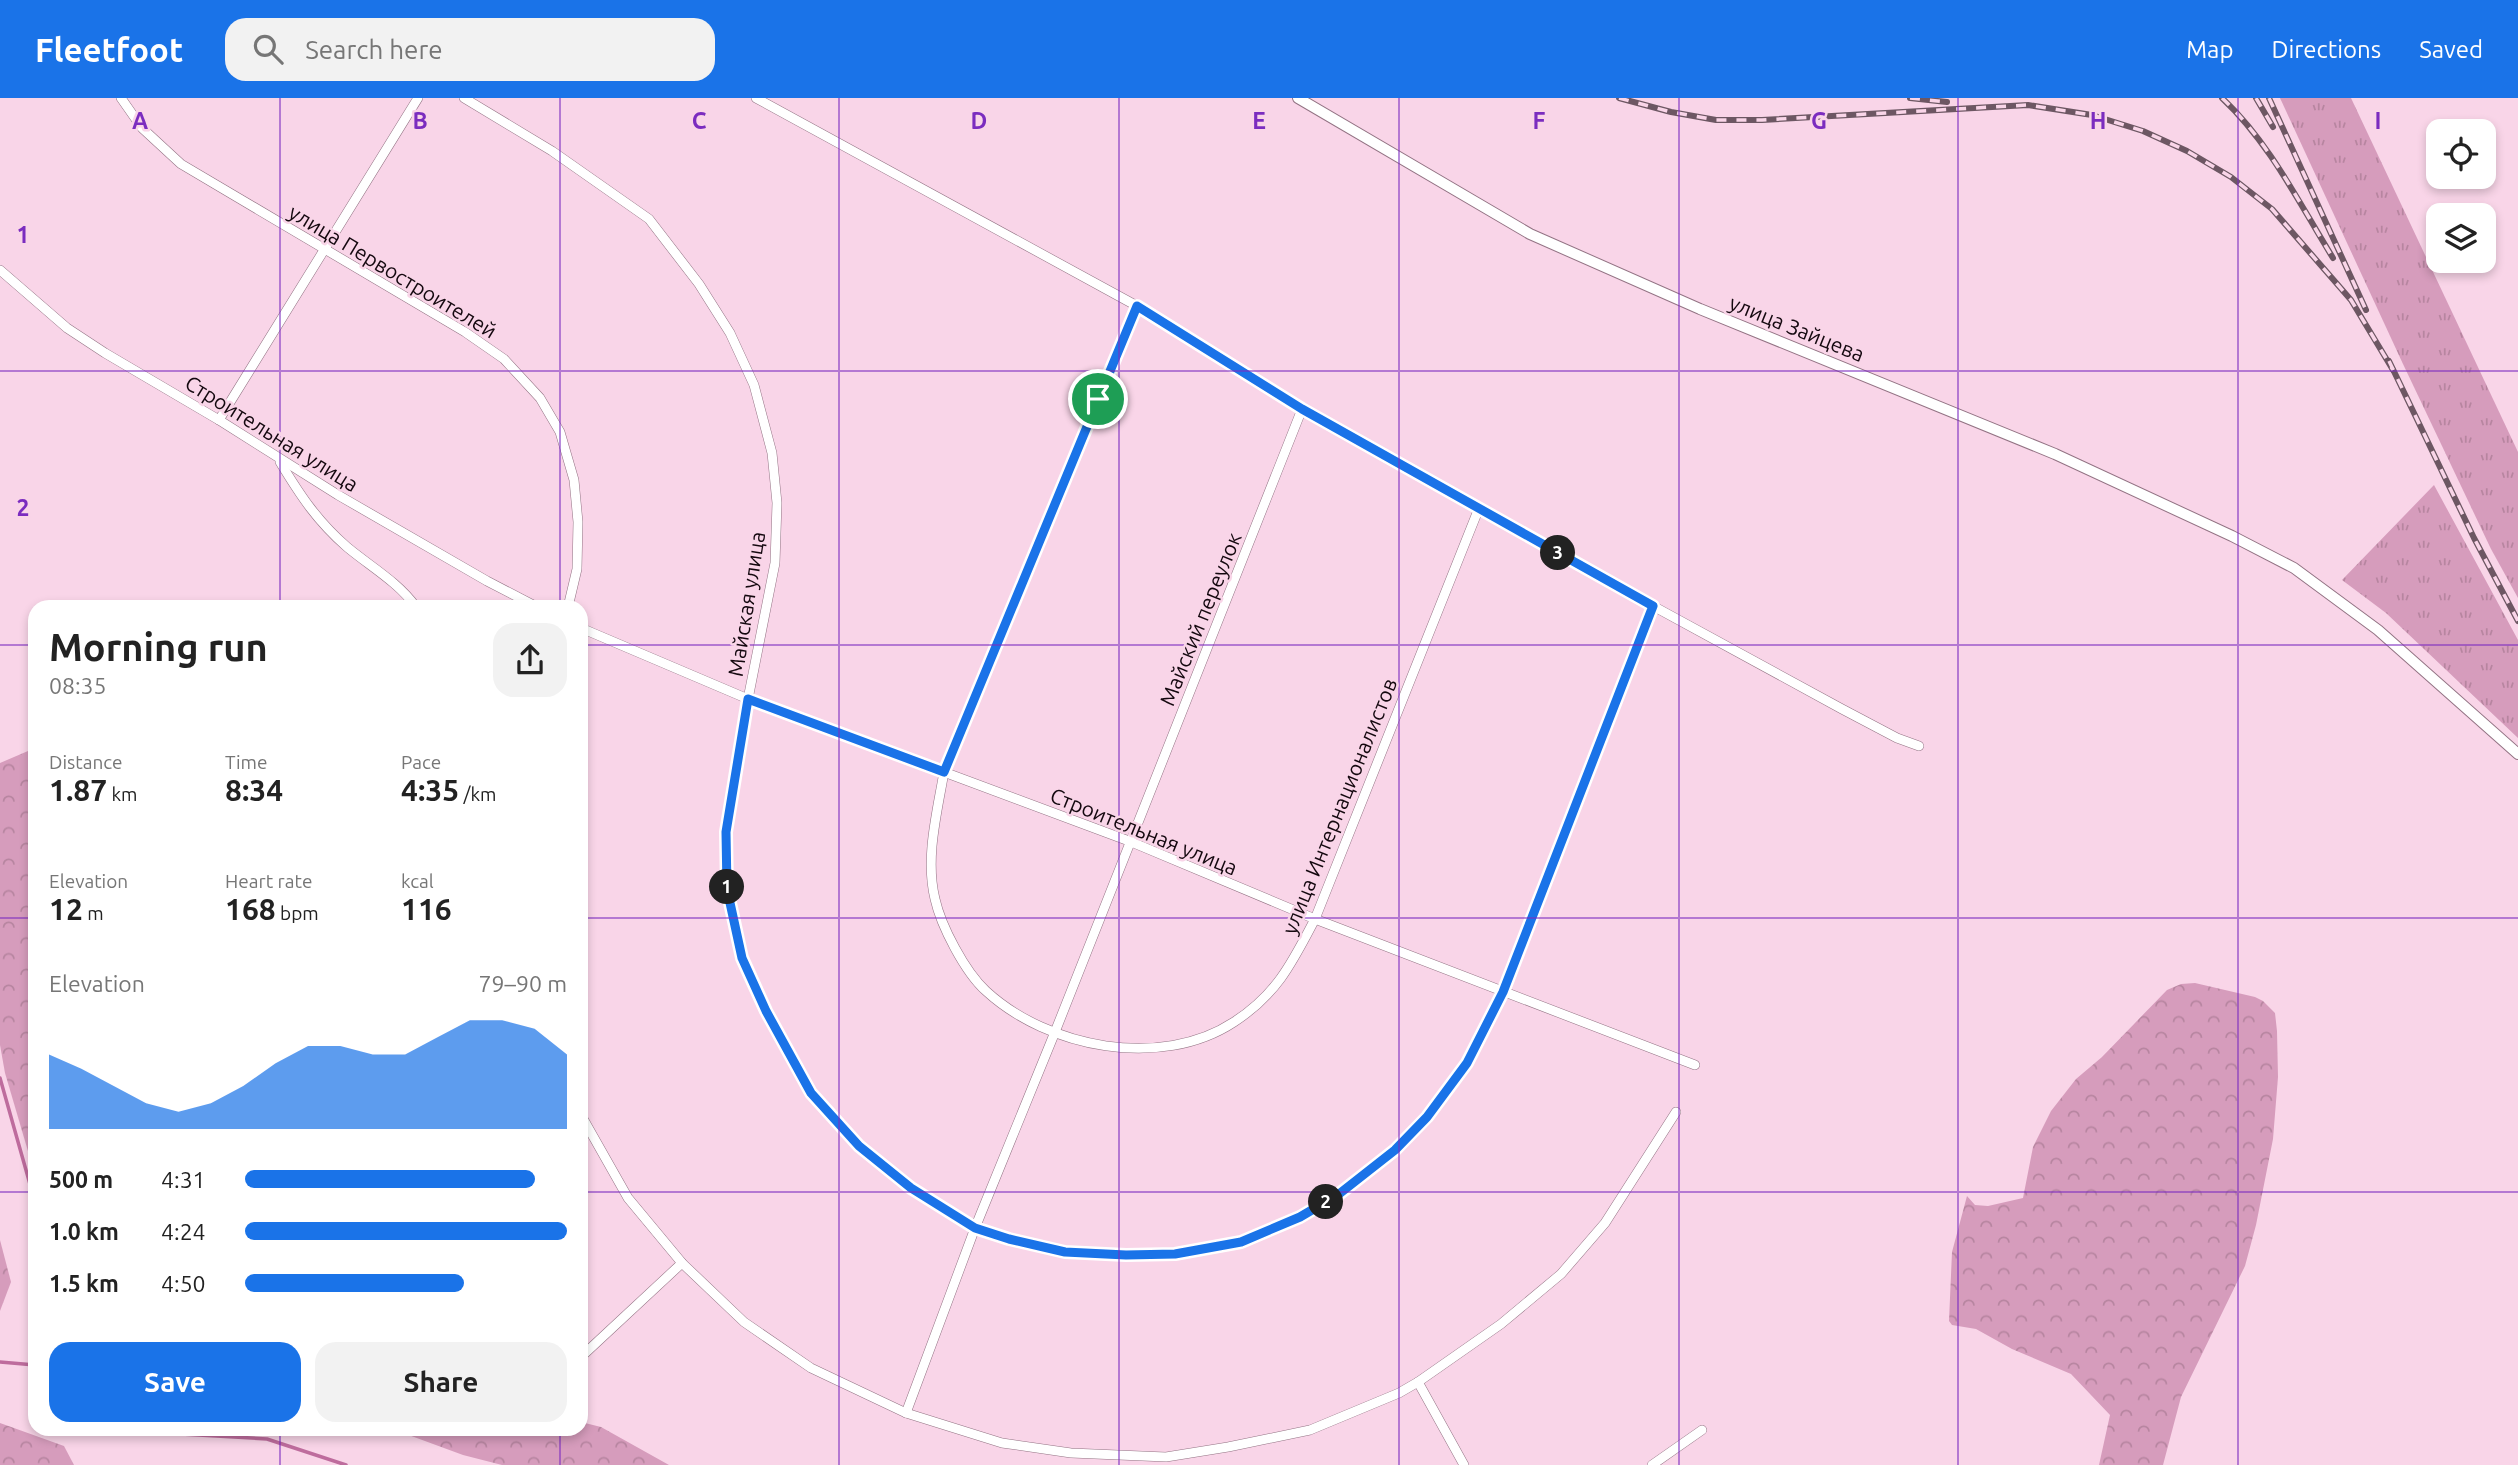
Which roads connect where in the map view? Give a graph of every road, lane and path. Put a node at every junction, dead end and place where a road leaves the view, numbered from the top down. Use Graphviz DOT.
graph roads {
  1 [pos="121,98"];
  2 [pos="418,98"];
  3 [pos="464,98"];
  4 [pos="756,98"];
  5 [pos="1298,98"];
  6 [pos="326,249"];
  7 [pos="0,270"];
  8 [pos="1137,306"];
  9 [pos="1302,409"];
  10 [pos="219,420"];
  11 [pos="278,459"];
  12 [pos="1479,508"];
  13 [pos="410,600"];
  14 [pos="523,600"];
  15 [pos="570,600"];
  16 [pos="1653,606"];
  17 [pos="588,631"];
  18 [pos="748,699"];
  19 [pos="1919,746"];
  20 [pos="2518,754"];
  21 [pos="944,772"];
  22 [pos="1129,841"];
  23 [pos="1315,919"];
  24 [pos="1503,992"];
  25 [pos="1055,1032"];
  26 [pos="1695,1065"];
  27 [pos="1675,1112"];
  28 [pos="588,1130"];
  29 [pos="975,1228"];
  30 [pos="682,1263"];
  31 [pos="588,1350"];
  32 [pos="1418,1382"];
  33 [pos="906,1413"];
  34 [pos="1702,1430"];
  35 [pos="1166,1461"];
  36 [pos="1464,1465"];
  37 [pos="1652,1465"];
  1 -- 6 [label="street, улица Первостроителей"];
  2 -- 6 [label="street"];
  3 -- 18 [label="street, Майская улица"];
  4 -- 8 [label="street"];
  5 -- 20 [label="street, улица Зайцева"];
  6 -- 10 [label="street"];
  6 -- 15 [label="street, улица Первостроителей"];
  7 -- 10 [label="street, Строительная улица"];
  8 -- 9 [label="street"];
  8 -- 21 [label="street, улица Интернационалистов"];
  9 -- 12 [label="street"];
  9 -- 22 [label="street, Майский переулок"];
  10 -- 11 [label="street, Строительная улица"];
  11 -- 13 [label="street"];
  11 -- 14 [label="street, Строительная улица"];
  12 -- 16 [label="street"];
  12 -- 23 [label="street, улица Интернационалистов"];
  16 -- 19 [label="street"];
  16 -- 24 [label="street, Майская улица"];
  17 -- 18 [label="street, Строительная улица"];
  18 -- 21 [label="street, Строительная улица"];
  18 -- 29 [label="street, Майская улица"];
  21 -- 22 [label="street, Строительная улица"];
  21 -- 25 [label="street, улица Интернационалистов"];
  22 -- 23 [label="street, Строительная улица"];
  22 -- 25 [label="street, Майский переулок"];
  23 -- 24 [label="street, Строительная улица"];
  23 -- 25 [label="street, улица Интернационалистов"];
  24 -- 26 [label="street, Строительная улица"];
  24 -- 29 [label="street, Майская улица"];
  25 -- 29 [label="street, Майский переулок"];
  27 -- 32 [label="street"];
  28 -- 30 [label="street"];
  29 -- 33 [label="street, Майский переулок"];
  30 -- 31 [label="street"];
  30 -- 33 [label="street"];
  32 -- 35 [label="street"];
  32 -- 36 [label="street"];
  33 -- 35 [label="street"];
  34 -- 37 [label="street"];
}
